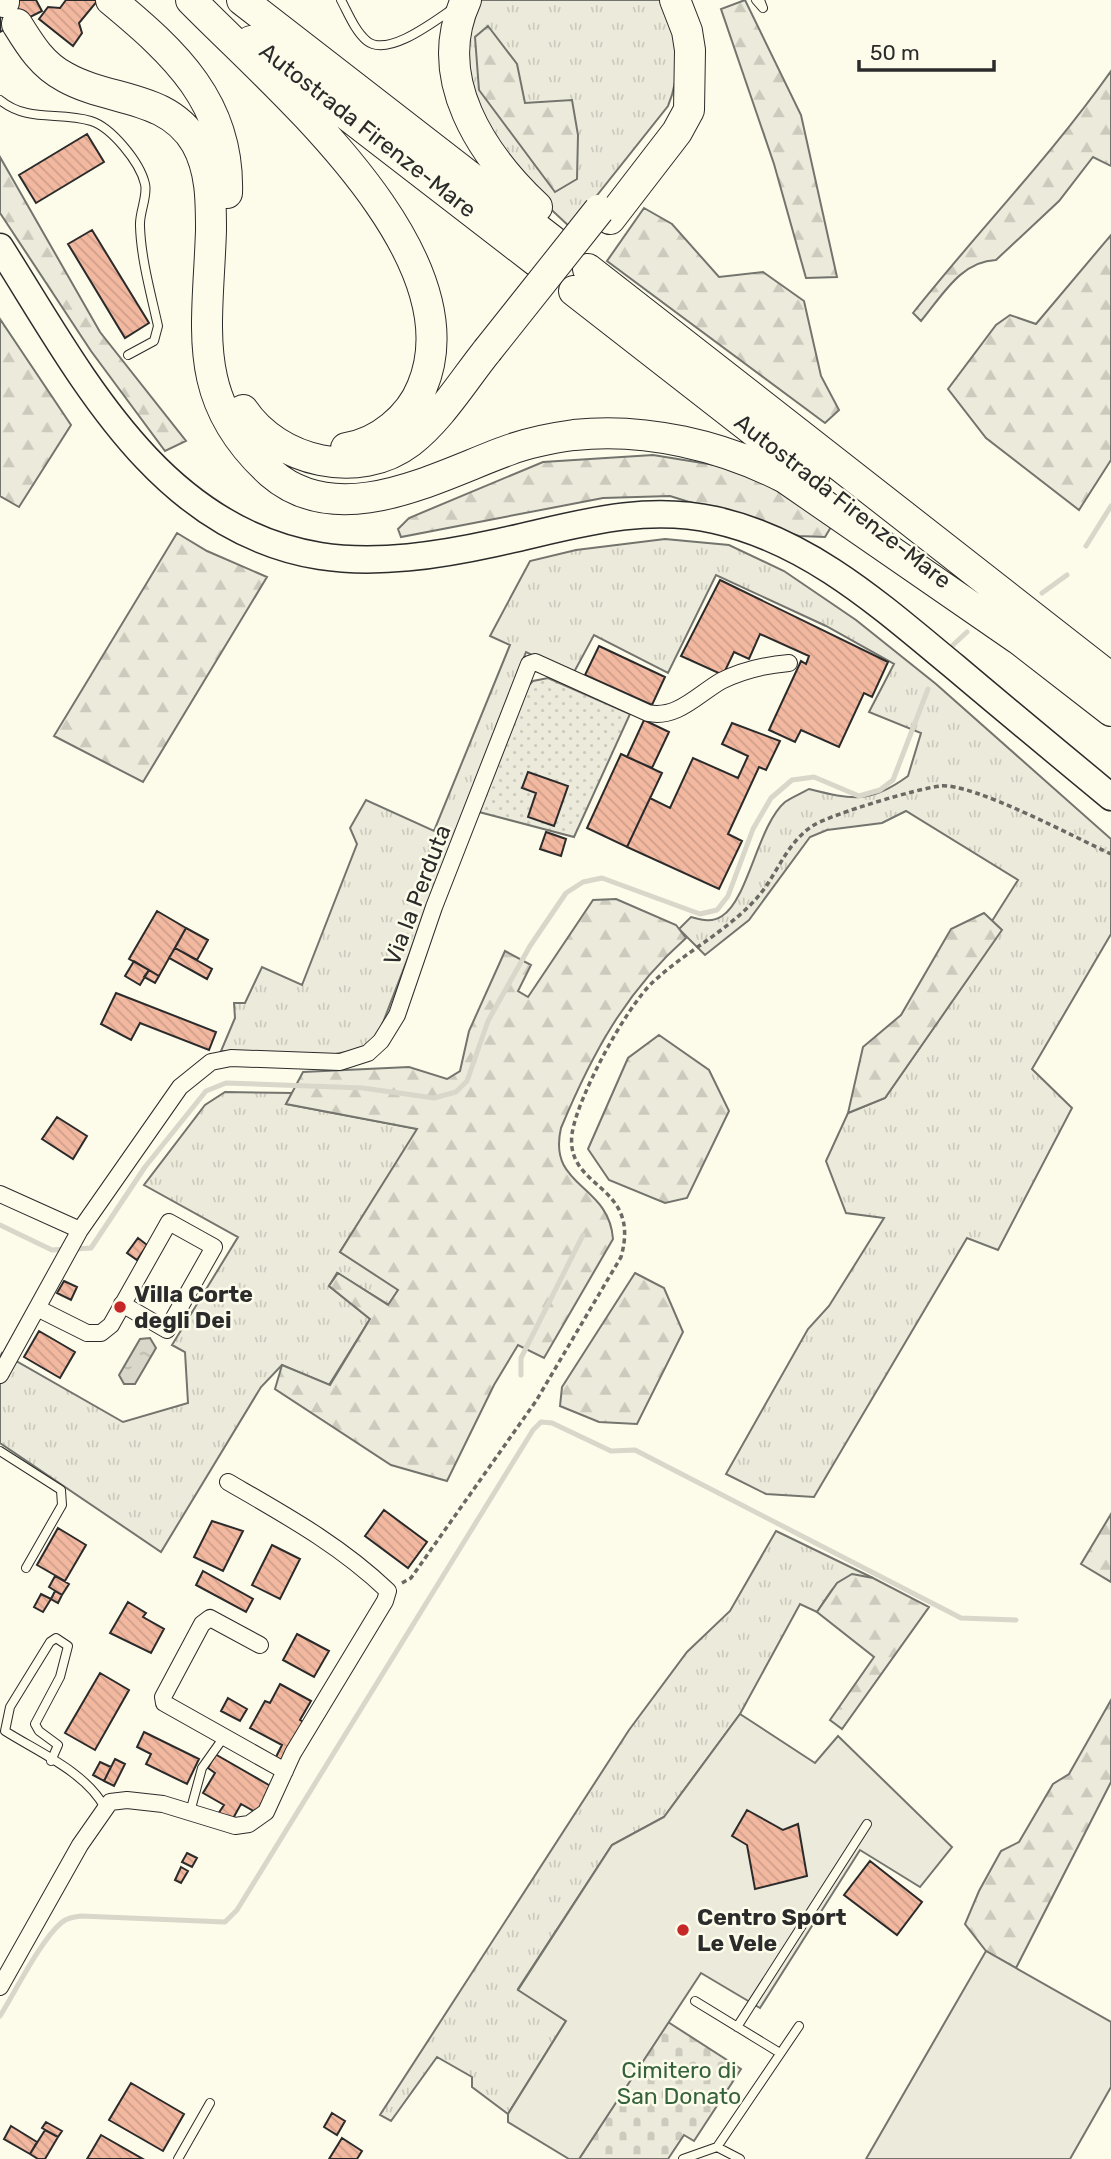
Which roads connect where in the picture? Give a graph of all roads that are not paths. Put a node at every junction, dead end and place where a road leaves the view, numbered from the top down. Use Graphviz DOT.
graph roads {
  1 [pos="111,0"];
  2 [pos="191,0"];
  3 [pos="198,0"];
  4 [pos="242,0"];
  5 [pos="341,0"];
  6 [pos="466,0"];
  7 [pos="675,0"];
  8 [pos="8,9"];
  9 [pos="0,100"];
  10 [pos="550,244"];
  11 [pos="0,247"];
  12 [pos="128,355"];
  13 [pos="261,444"];
  14 [pos="1018,639"];
  15 [pos="789,663"];
  16 [pos="1111,678"];
  17 [pos="1111,711"];
  18 [pos="1111,797"];
  19 [pos="0,1194"];
  20 [pos="80,1230"];
  21 [pos="122,1304"];
  22 [pos="37,1307"];
  23 [pos="0,1375"];
  24 [pos="0,1451"];
  25 [pos="228,1482"];
  26 [pos="26,1568"];
  27 [pos="260,1645"];
  28 [pos="224,1737"];
  29 [pos="51,1760"];
  30 [pos="285,1771"];
  31 [pos="105,1808"];
  32 [pos="190,1812"];
  33 [pos="867,1824"];
  34 [pos="0,1987"];
  35 [pos="695,2001"];
  36 [pos="799,2026"];
  37 [pos="737,2027"];
  38 [pos="780,2053"];
  39 [pos="210,2103"];
  40 [pos="717,2147"];
  41 [pos="178,2159"];
  42 [pos="683,2159"];
  43 [pos="740,2159"];
  1 -- 13 [label="highway"];
  2 -- 13 [label="highway"];
  3 -- 10 [label="highway, Autostrada Firenze-Mare"];
  4 -- 10 [label="highway, Autostrada Firenze-Mare"];
  5 -- 6 [label="lane"];
  6 -- 10 [label="highway"];
  7 -- 13 [label="highway, bridge"];
  8 -- 13 [label="highway"];
  9 -- 12 [label="lane"];
  11 -- 18 [label="main road"];
  13 -- 14 [label="highway"];
  14 -- 16 [label="highway, Autostrada Firenze-Mare"];
  14 -- 17 [label="highway, Autostrada Firenze-Mare"];
  15 -- 20 [label="street, Via la Perduta"];
  19 -- 20 [label="street"];
  20 -- 22 [label="street"];
  21 -- 21 [label="street"];
  21 -- 22 [label="street"];
  22 -- 23 [label="street"];
  24 -- 26 [label="lane"];
  25 -- 30 [label="street"];
  27 -- 28 [label="street"];
  28 -- 30 [label="street"];
  28 -- 32 [label="lane"];
  29 -- 29 [label="lane"];
  29 -- 31 [label="lane"];
  30 -- 32 [label="street"];
  31 -- 32 [label="street"];
  31 -- 34 [label="street"];
  33 -- 37 [label="lane"];
  35 -- 37 [label="lane"];
  36 -- 38 [label="lane"];
  37 -- 38 [label="lane"];
  38 -- 40 [label="lane"];
  39 -- 41 [label="lane"];
  40 -- 42 [label="lane"];
  40 -- 43 [label="lane"];
}
